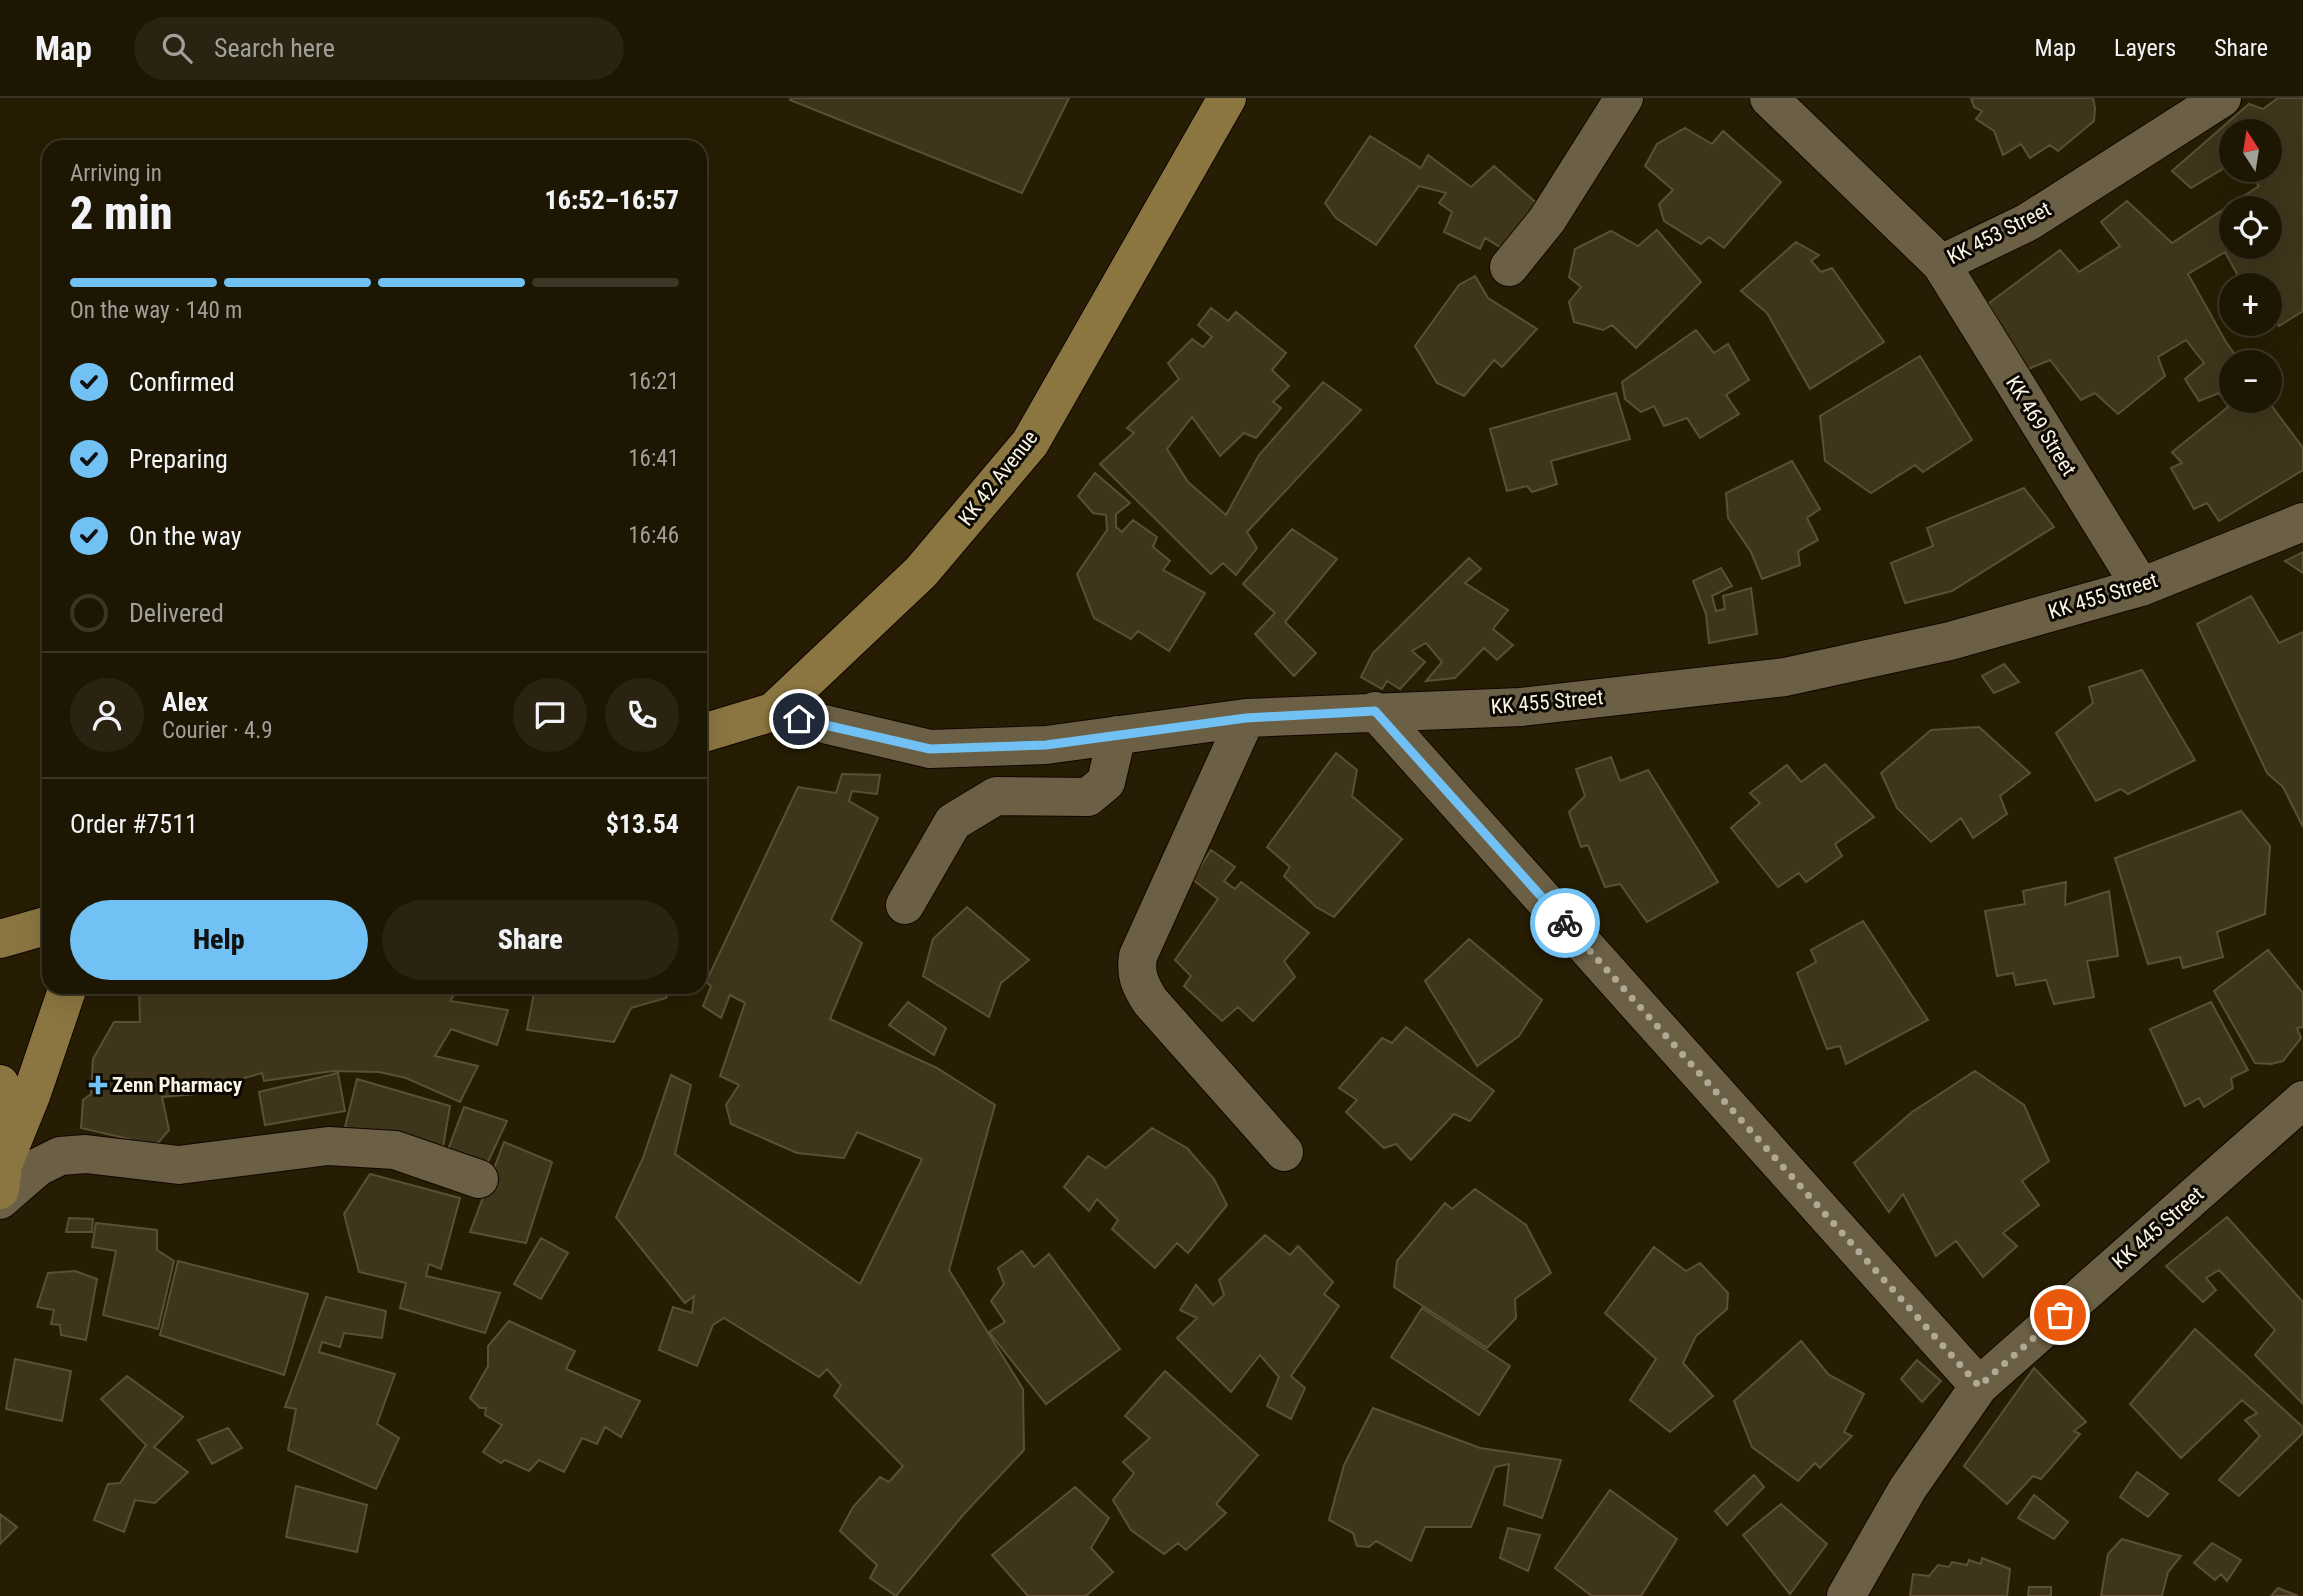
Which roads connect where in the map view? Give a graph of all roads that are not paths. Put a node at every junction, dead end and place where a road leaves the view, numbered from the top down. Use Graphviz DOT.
graph roads {
  1 [pos="1227,98"];
  2 [pos="1624,98"];
  3 [pos="1769,98"];
  4 [pos="2222,98"];
  5 [pos="1941,264"];
  6 [pos="1509,267"];
  7 [pos="2303,522"];
  8 [pos="2141,587"];
  9 [pos="1375,711"];
  10 [pos="773,712"];
  11 [pos="1246,718"];
  12 [pos="707,732"];
  13 [pos="1117,735"];
  14 [pos="905,905"];
  15 [pos="42,927"];
  16 [pos="0,939"];
  17 [pos="66,994"];
  18 [pos="0,1084"];
  19 [pos="2303,1100"];
  20 [pos="1284,1152"];
  21 [pos="2,1176"];
  22 [pos="479,1179"];
  23 [pos="0,1200"];
  24 [pos="1979,1386"];
  25 [pos="1846,1596"];
  1 -- 10 [label="main road, KK 42 Avenue"];
  2 -- 6 [label="street"];
  3 -- 5 [label="street, KK 453 Street"];
  4 -- 5 [label="street, KK 453 Street"];
  5 -- 8 [label="street, KK 469 Street"];
  7 -- 8 [label="street, KK 455 Street"];
  8 -- 9 [label="street, KK 455 Street"];
  9 -- 11 [label="street, KK 455 Street"];
  9 -- 24 [label="street"];
  10 -- 12 [label="main road, KK 42 Avenue"];
  10 -- 13 [label="street, KK 455 Street"];
  11 -- 13 [label="street, KK 455 Street"];
  11 -- 20 [label="street"];
  13 -- 14 [label="street"];
  15 -- 16 [label="main road"];
  17 -- 21 [label="main road"];
  18 -- 21 [label="main road"];
  19 -- 24 [label="street, KK 445 Street"];
  22 -- 23 [label="street"];
  24 -- 25 [label="street, KK 445 Street"];
}
